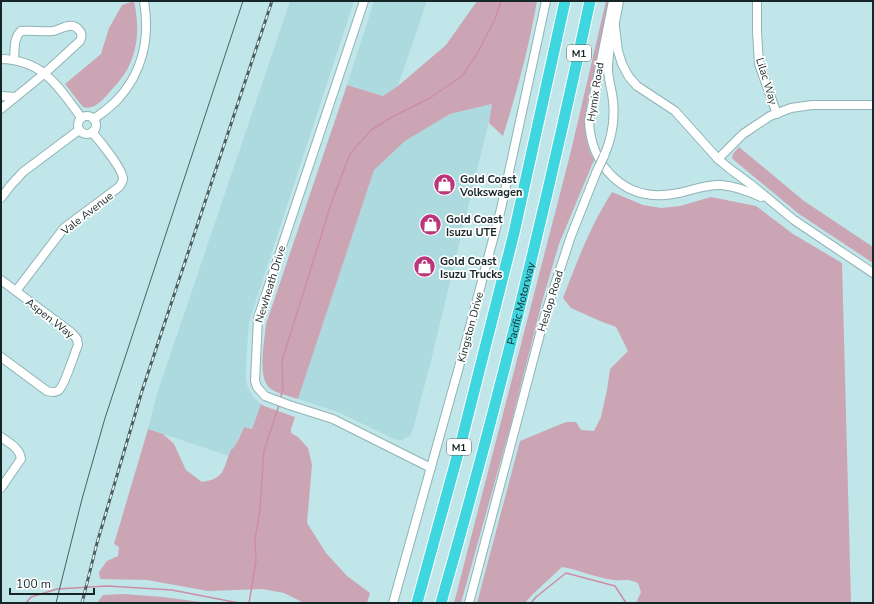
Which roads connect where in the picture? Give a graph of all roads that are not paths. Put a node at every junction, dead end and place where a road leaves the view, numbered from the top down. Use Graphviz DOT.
graph roads {
  1 [pos="144,1"];
  2 [pos="364,1"];
  3 [pos="546,1"];
  4 [pos="565,1"];
  5 [pos="590,1"];
  6 [pos="613,1"];
  7 [pos="619,1"];
  8 [pos="757,1"];
  9 [pos="615,27"];
  10 [pos="1,59"];
  11 [pos="14,60"];
  12 [pos="45,73"];
  13 [pos="1,96"];
  14 [pos="16,97"];
  15 [pos="873,105"];
  16 [pos="1,109"];
  17 [pos="777,114"];
  18 [pos="81,118"];
  19 [pos="94,119"];
  20 [pos="79,130"];
  21 [pos="92,132"];
  22 [pos="718,159"];
  23 [pos="1,198"];
  24 [pos="772,203"];
  25 [pos="873,273"];
  26 [pos="1,280"];
  27 [pos="16,291"];
  28 [pos="1,356"];
  29 [pos="1,437"];
  30 [pos="431,468"];
  31 [pos="1,488"];
  32 [pos="393,603"];
  33 [pos="417,603"];
  34 [pos="441,603"];
  35 [pos="469,603"];
  1 -- 19 [label="street"];
  2 -- 30 [label="street, Newheath Drive"];
  3 -- 30 [label="street, Kingston Drive"];
  4 -- 33 [label="highway, Pacific Motorway / M1"];
  5 -- 34 [label="highway, Pacific Motorway / M1"];
  6 -- 24 [label="street, Hymix Road"];
  7 -- 9 [label="street, Heslop Road"];
  8 -- 17 [label="street, Lilac Way"];
  9 -- 22 [label="street, Hymix Road"];
  9 -- 35 [label="street, Heslop Road, bridge"];
  10 -- 11 [label="street"];
  11 -- 12 [label="street"];
  11 -- 12 [label="street"];
  12 -- 14 [label="street"];
  12 -- 18 [label="street"];
  13 -- 14 [label="street"];
  14 -- 16 [label="street"];
  15 -- 17 [label="street"];
  17 -- 22 [label="street"];
  18 -- 19 [label="street"];
  18 -- 20 [label="street"];
  19 -- 21 [label="street"];
  20 -- 21 [label="street"];
  20 -- 23 [label="street"];
  21 -- 27 [label="street, Vale Avenue"];
  22 -- 24 [label="street, Hymix Road"];
  24 -- 25 [label="street, Hymix Road"];
  26 -- 27 [label="street, Aspen Way"];
  27 -- 28 [label="street, Aspen Way"];
  29 -- 31 [label="street"];
  30 -- 32 [label="street, Kingston Drive"];
}
